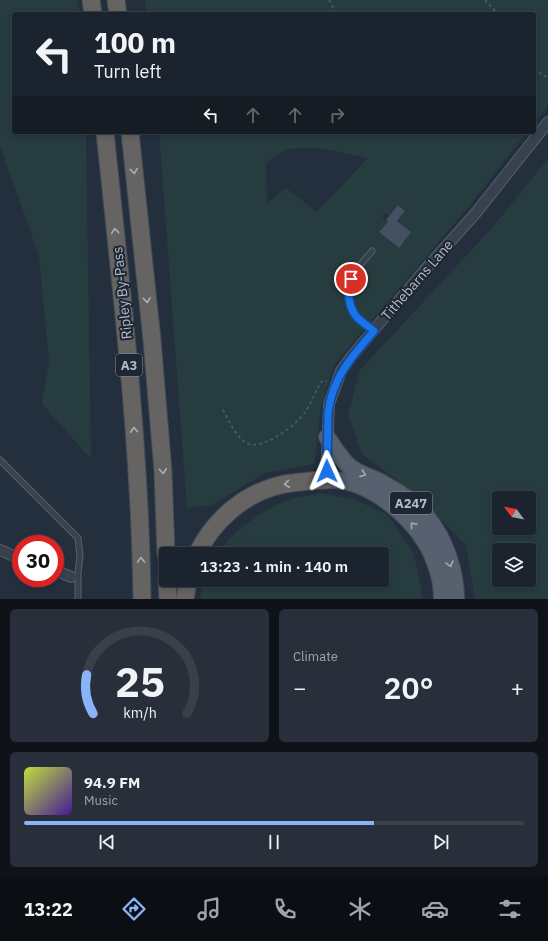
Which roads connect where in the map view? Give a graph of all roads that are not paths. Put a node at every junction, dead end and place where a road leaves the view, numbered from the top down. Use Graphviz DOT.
graph roads {
  1 [pos="92,0"];
  2 [pos="116,0"];
  3 [pos="93,12"];
  4 [pos="118,12"];
  5 [pos="548,122"];
  6 [pos="105,134"];
  7 [pos="130,134"];
  8 [pos="372,251"];
  9 [pos="374,331"];
  10 [pos="327,437"];
  11 [pos="0,460"];
  12 [pos="326,480"];
  13 [pos="166,547"];
  14 [pos="201,547"];
  15 [pos="0,550"];
  16 [pos="12,555"];
  17 [pos="64,575"];
  18 [pos="74,580"];
  19 [pos="167,587"];
  20 [pos="187,587"];
  21 [pos="78,599"];
  22 [pos="142,599"];
  23 [pos="168,599"];
  24 [pos="185,599"];
  25 [pos="442,599"];
  26 [pos="456,599"];
  1 -- 3 [label="highway"];
  2 -- 4 [label="highway"];
  5 -- 9 [label="street, Tithebarns Lane"];
  22 -- 6 [label="highway, Ripley By-Pass / A3, one-way"];
  7 -- 13 [label="highway, Ripley By-Pass / A3, one-way"];
  8 -- 9 [label="lane"];
  9 -- 10 [label="street, Tithebarns Lane"];
  10 -- 12 [label="street, Tithebarns Lane"];
  10 -- 26 [label="main road, A247, one-way"];
  11 -- 18 [label="lane"];
  12 -- 14 [label="highway, one-way"];
  25 -- 12 [label="main road, A247, one-way"];
  15 -- 16 [label="street"];
  17 -- 18 [label="street"];
  18 -- 21 [label="lane"];
  19 -- 23 [label="highway"];
  20 -- 24 [label="highway"];
}
